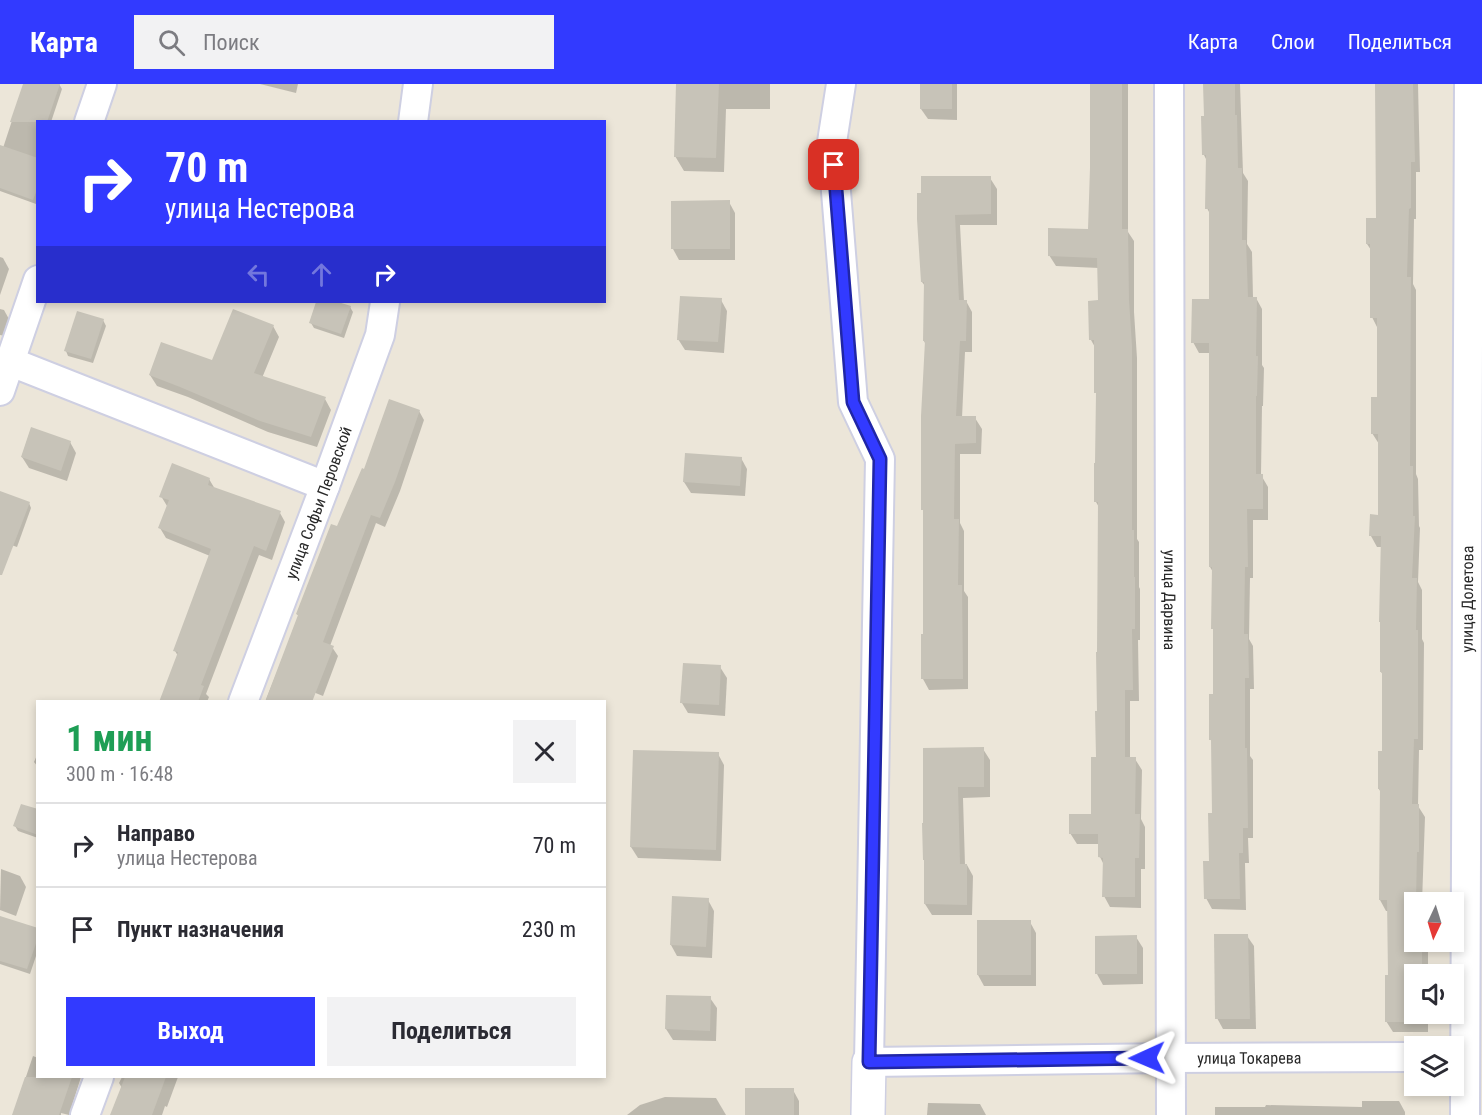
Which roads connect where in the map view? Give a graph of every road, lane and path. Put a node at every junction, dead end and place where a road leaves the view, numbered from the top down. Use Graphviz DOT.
graph roads {
  1 [pos="102,84"];
  2 [pos="418,84"];
  3 [pos="841,84"];
  4 [pos="1169,84"];
  5 [pos="1468,84"];
  6 [pos="90,120"];
  7 [pos="412,120"];
  8 [pos="36,286"];
  9 [pos="385,303"];
  10 [pos="11,362"];
  11 [pos="0,391"];
  12 [pos="325,486"];
  13 [pos="244,700"];
  14 [pos="1404,1057"];
  15 [pos="1467,1057"];
  16 [pos="1171,1058"];
  17 [pos="869,1062"];
  18 [pos="99,1078"];
  19 [pos="85,1115"];
  20 [pos="868,1115"];
  21 [pos="1171,1115"];
  22 [pos="1465,1115"];
  1 -- 6 [label="street"];
  2 -- 7 [label="street"];
  3 -- 17 [label="street"];
  4 -- 16 [label="street, улица Дарвина"];
  5 -- 15 [label="street, улица Долетова"];
  8 -- 10 [label="street"];
  9 -- 12 [label="street, улица Софьи Перовской"];
  10 -- 11 [label="street"];
  10 -- 12 [label="street"];
  12 -- 13 [label="street, улица Софьи Перовской"];
  14 -- 16 [label="street, улица Токарева"];
  15 -- 22 [label="street, улица Долетова"];
  16 -- 17 [label="street, улица Токарева"];
  16 -- 21 [label="street, улица Дарвина"];
  17 -- 20 [label="street"];
  18 -- 19 [label="street"];
}
